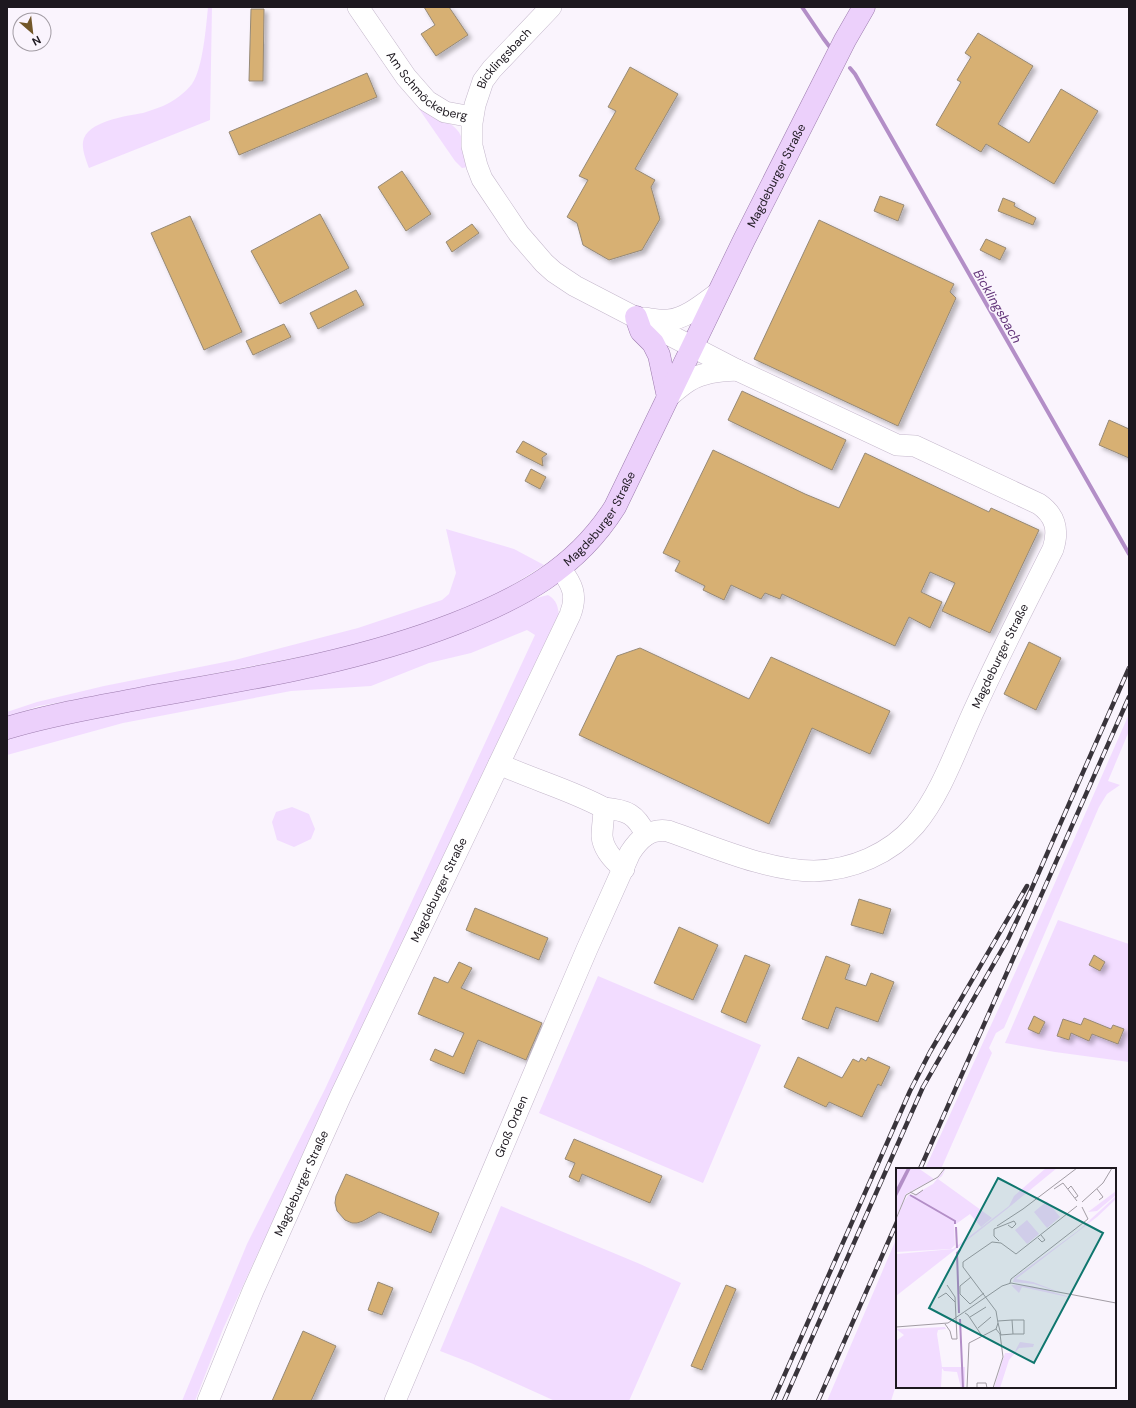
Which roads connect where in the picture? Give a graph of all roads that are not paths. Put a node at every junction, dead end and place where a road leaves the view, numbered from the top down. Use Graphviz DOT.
graph roads {
  1 [pos="358,7"];
  2 [pos="550,7"];
  3 [pos="864,7"];
  4 [pos="472,117"];
  5 [pos="718,293"];
  6 [pos="636,318"];
  7 [pos="693,347"];
  8 [pos="737,370"];
  9 [pos="668,397"];
  10 [pos="560,568"];
  11 [pos="7,728"];
  12 [pos="499,764"];
  13 [pos="604,808"];
  14 [pos="646,835"];
  15 [pos="627,861"];
  16 [pos="208,1401"];
  17 [pos="396,1401"];
  1 -- 4 [label="street, Am Schmöckeberg"];
  2 -- 4 [label="street, Bicklingsbach"];
  3 -- 5 [label="main road, Magdeburger Straße"];
  4 -- 6 [label="street, Am Schmöckeberg"];
  5 -- 6 [label="street"];
  5 -- 7 [label="main road, Magdeburger Straße"];
  6 -- 7 [label="street, Am Schmöckeberg"];
  6 -- 9 [label="main road"];
  7 -- 8 [label="street, Magdeburger Straße"];
  7 -- 9 [label="main road, Magdeburger Straße"];
  8 -- 9 [label="street, Magdeburger Straße"];
  8 -- 14 [label="street, Magdeburger Straße"];
  9 -- 10 [label="main road, Magdeburger Straße"];
  10 -- 11 [label="main road"];
  10 -- 12 [label="street, Magdeburger Straße"];
  12 -- 13 [label="street"];
  12 -- 16 [label="street, Magdeburger Straße"];
  13 -- 14 [label="street"];
  13 -- 15 [label="street"];
  14 -- 15 [label="street"];
  15 -- 17 [label="street, Groß Orden"];
}
